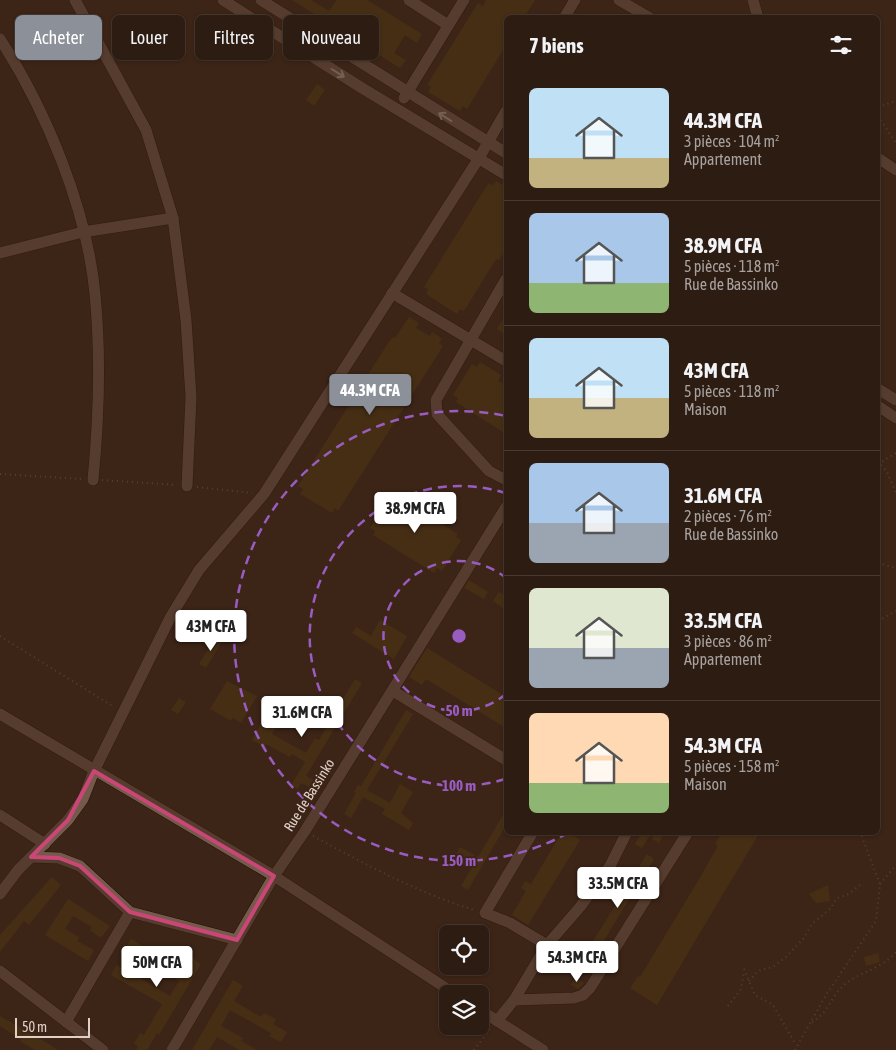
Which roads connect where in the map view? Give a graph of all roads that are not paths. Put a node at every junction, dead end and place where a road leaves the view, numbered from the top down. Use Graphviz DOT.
graph roads {
  1 [pos="75,0"];
  2 [pos="223,0"];
  3 [pos="261,0"];
  4 [pos="409,0"];
  5 [pos="464,0"];
  6 [pos="575,0"];
  7 [pos="619,0"];
  8 [pos="753,0"];
  9 [pos="241,5"];
  10 [pos="566,15"];
  11 [pos="645,15"];
  12 [pos="757,15"];
  13 [pos="448,25"];
  14 [pos="0,39"];
  15 [pos="407,93"];
  16 [pos="397,108"];
  17 [pos="504,114"];
  18 [pos="486,142"];
  19 [pos="504,153"];
  20 [pos="479,158"];
  21 [pos="880,159"];
  22 [pos="896,170"];
  23 [pos="504,174"];
  24 [pos="173,218"];
  25 [pos="83,232"];
  26 [pos="0,252"];
  27 [pos="504,282"];
  28 [pos="392,292"];
  29 [pos="470,340"];
  30 [pos="504,360"];
  31 [pos="880,389"];
  32 [pos="896,400"];
  33 [pos="880,407"];
  34 [pos="896,418"];
  35 [pos="504,479"];
  36 [pos="93,480"];
  37 [pos="186,486"];
  38 [pos="504,510"];
  39 [pos="393,691"];
  40 [pos="0,714"];
  41 [pos="504,759"];
  42 [pos="94,771"];
  43 [pos="0,816"];
  44 [pos="531,835"];
  45 [pos="626,835"];
  46 [pos="686,835"];
  47 [pos="45,844"];
  48 [pos="31,857"];
  49 [pos="274,876"];
  50 [pos="0,894"];
  51 [pos="130,912"];
  52 [pos="237,940"];
  53 [pos="547,945"];
  54 [pos="0,971"];
  55 [pos="441,985"];
  56 [pos="514,1000"];
  57 [pos="489,1016"];
  58 [pos="497,1021"];
  59 [pos="66,1022"];
  60 [pos="103,1050"];
  61 [pos="172,1050"];
  62 [pos="543,1050"];
  1 -- 24 [label="street"];
  2 -- 9 [label="street"];
  3 -- 15 [label="street"];
  4 -- 13 [label="street"];
  5 -- 13 [label="street"];
  6 -- 10 [label="street"];
  7 -- 11 [label="street"];
  8 -- 12 [label="street"];
  9 -- 16 [label="street, one-way"];
  13 -- 15 [label="street"];
  14 -- 25 [label="street"];
  15 -- 16 [label="street"];
  18 -- 15 [label="street, one-way"];
  16 -- 20 [label="street"];
  17 -- 18 [label="street"];
  18 -- 19 [label="street"];
  18 -- 20 [label="street"];
  20 -- 23 [label="street"];
  20 -- 28 [label="street"];
  21 -- 22 [label="street"];
  24 -- 25 [label="street"];
  24 -- 37 [label="street"];
  25 -- 26 [label="street"];
  25 -- 36 [label="street"];
  27 -- 29 [label="street"];
  28 -- 29 [label="street"];
  28 -- 42 [label="street"];
  29 -- 30 [label="street"];
  29 -- 35 [label="street"];
  31 -- 32 [label="street"];
  33 -- 34 [label="street"];
  38 -- 39 [label="street, Rue de Bassinko"];
  39 -- 41 [label="street"];
  39 -- 49 [label="street, Rue de Bassinko"];
  40 -- 42 [label="street"];
  42 -- 47 [label="street"];
  42 -- 49 [label="street"];
  43 -- 47 [label="street"];
  44 -- 53 [label="street"];
  45 -- 53 [label="street"];
  46 -- 56 [label="street"];
  47 -- 48 [label="street"];
  48 -- 50 [label="street"];
  48 -- 51 [label="street"];
  49 -- 52 [label="street, Rue de Bassinko"];
  49 -- 55 [label="street"];
  51 -- 52 [label="street"];
  51 -- 59 [label="street"];
  52 -- 61 [label="street, Rue de Bassinko"];
  53 -- 56 [label="street"];
  54 -- 59 [label="street"];
  56 -- 58 [label="street"];
  57 -- 58 [label="street"];
  58 -- 62 [label="street"];
  59 -- 60 [label="street"];
}
